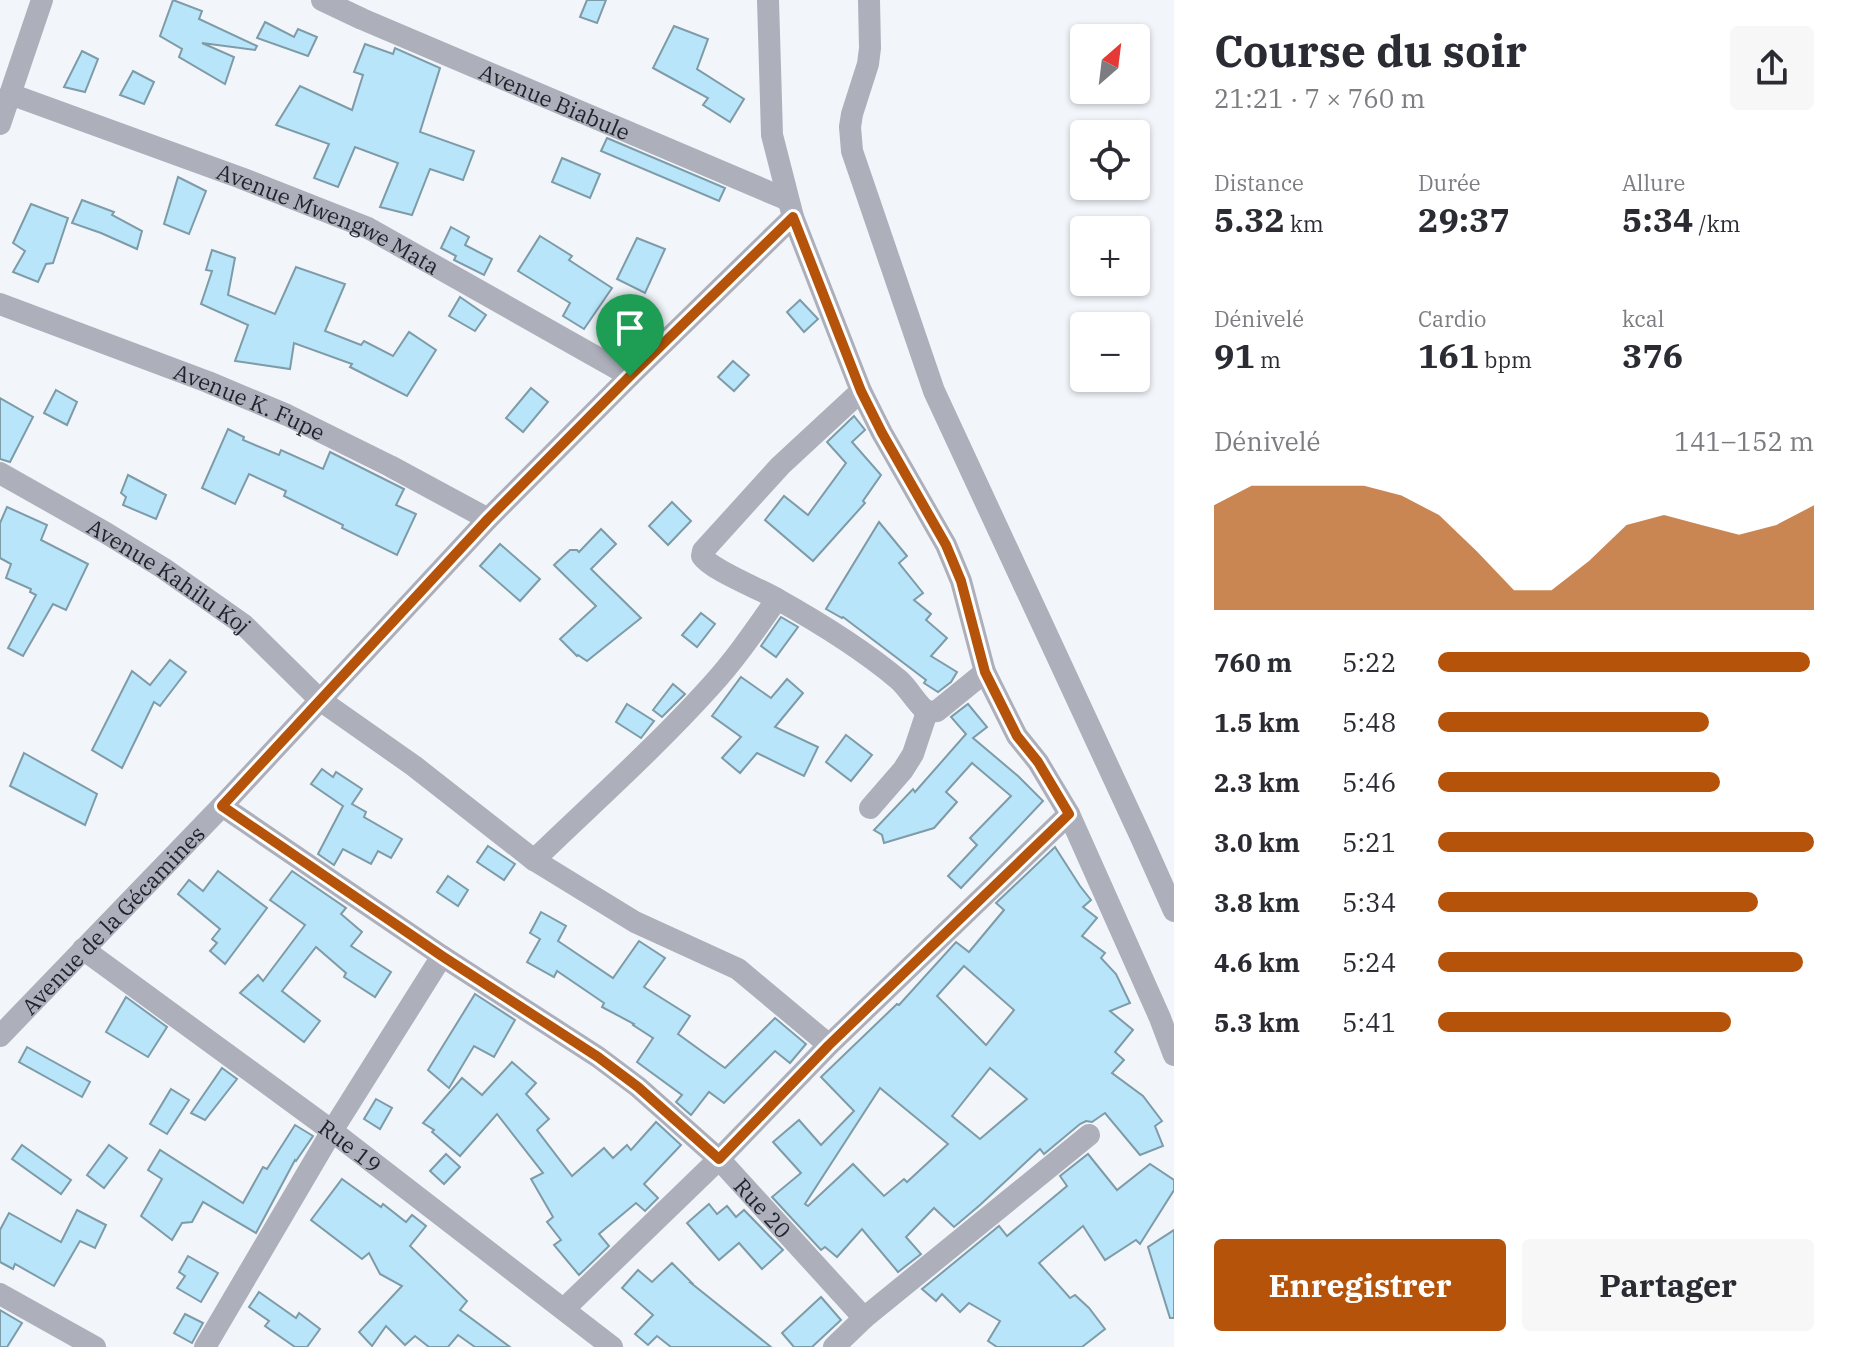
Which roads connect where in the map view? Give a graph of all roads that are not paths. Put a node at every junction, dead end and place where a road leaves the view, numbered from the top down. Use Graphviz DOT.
graph roads {
  1 [pos="42,0"];
  2 [pos="322,0"];
  3 [pos="768,0"];
  4 [pos="869,0"];
  5 [pos="10,94"];
  6 [pos="0,124"];
  7 [pos="791,208"];
  8 [pos="0,304"];
  9 [pos="630,376"];
  10 [pos="861,391"];
  11 [pos="0,473"];
  12 [pos="488,519"];
  13 [pos="777,599"];
  14 [pos="985,672"];
  15 [pos="320,700"];
  16 [pos="927,712"];
  17 [pos="222,806"];
  18 [pos="870,808"];
  19 [pos="1069,814"];
  20 [pos="534,860"];
  21 [pos="1174,911"];
  22 [pos="83,949"];
  23 [pos="442,956"];
  24 [pos="0,1036"];
  25 [pos="829,1045"];
  26 [pos="1174,1055"];
  27 [pos="332,1131"];
  28 [pos="1089,1135"];
  29 [pos="719,1159"];
  30 [pos="0,1294"];
  31 [pos="564,1309"];
  32 [pos="864,1318"];
  33 [pos="95,1347"];
  34 [pos="205,1347"];
  35 [pos="612,1347"];
  36 [pos="834,1347"];
  1 -- 5 [label="street"];
  2 -- 7 [label="street, Avenue Biabule"];
  3 -- 7 [label="street"];
  4 -- 21 [label="street"];
  5 -- 6 [label="street"];
  5 -- 9 [label="street, Avenue Mwengwe Mata"];
  7 -- 9 [label="street, Avenue de la Gécamines"];
  7 -- 10 [label="street"];
  8 -- 12 [label="street, Avenue K. Fupe"];
  9 -- 12 [label="street, Avenue de la Gécamines"];
  10 -- 13 [label="street"];
  10 -- 14 [label="street"];
  11 -- 15 [label="street, Avenue Kahilu Koj"];
  12 -- 15 [label="street, Avenue de la Gécamines"];
  13 -- 16 [label="street"];
  13 -- 20 [label="street"];
  14 -- 16 [label="street"];
  14 -- 19 [label="street"];
  15 -- 17 [label="street, Avenue de la Gécamines"];
  15 -- 20 [label="street, Avenue Kahilu Koj"];
  16 -- 18 [label="street"];
  17 -- 22 [label="street, Avenue de la Gécamines"];
  17 -- 23 [label="street, Rue 20"];
  19 -- 25 [label="street"];
  19 -- 26 [label="street"];
  20 -- 25 [label="street, Avenue Kahilu Koj"];
  22 -- 24 [label="street, Avenue de la Gécamines"];
  22 -- 27 [label="street, Rue 19"];
  23 -- 27 [label="street"];
  23 -- 29 [label="street, Rue 20"];
  25 -- 29 [label="street"];
  27 -- 31 [label="street, Rue 19"];
  27 -- 34 [label="street"];
  28 -- 32 [label="street"];
  29 -- 31 [label="street"];
  29 -- 32 [label="street, Rue 20"];
  30 -- 33 [label="street"];
  31 -- 35 [label="street, Rue 19"];
  32 -- 36 [label="street"];
}
